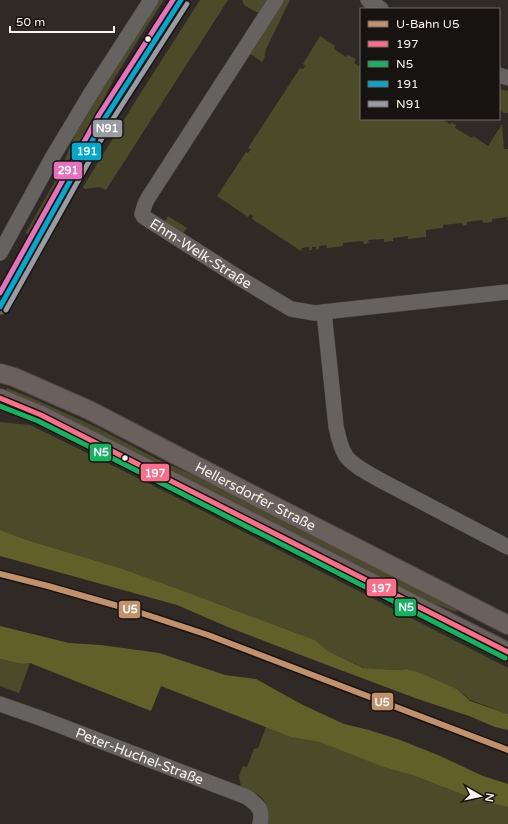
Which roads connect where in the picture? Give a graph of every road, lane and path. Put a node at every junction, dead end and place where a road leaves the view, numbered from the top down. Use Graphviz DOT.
graph roads {
  1 [pos="151,0"];
  2 [pos="181,0"];
  3 [pos="276,0"];
  4 [pos="368,0"];
  5 [pos="380,8"];
  6 [pos="0,254"];
  7 [pos="508,292"];
  8 [pos="0,307"];
  9 [pos="324,312"];
  10 [pos="0,373"];
  11 [pos="0,398"];
  12 [pos="508,547"];
  13 [pos="508,625"];
  14 [pos="508,652"];
  15 [pos="0,704"];
  16 [pos="260,824"];
  1 -- 6 [label="street"];
  2 -- 8 [label="street"];
  3 -- 9 [label="street, Ehm-Welk-Straße"];
  4 -- 5 [label="street"];
  7 -- 9 [label="street, Ehm-Welk-Straße"];
  9 -- 12 [label="street"];
  10 -- 13 [label="main road, Hellersdorfer Straße"];
  11 -- 14 [label="main road, Hellersdorfer Straße"];
  15 -- 16 [label="street, Peter-Huchel-Straße"];
}
